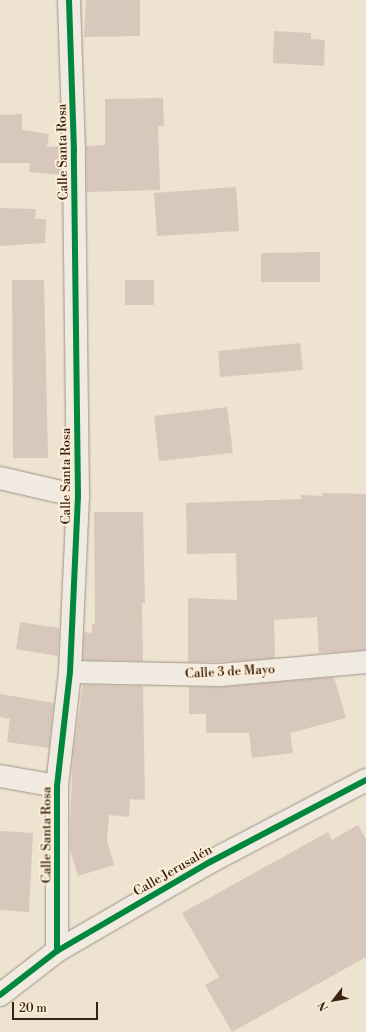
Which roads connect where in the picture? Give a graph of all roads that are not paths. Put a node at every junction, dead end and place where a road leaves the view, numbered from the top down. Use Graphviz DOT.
graph roads {
  1 [pos="69,0"];
  2 [pos="0,478"];
  3 [pos="78,496"];
  4 [pos="366,662"];
  5 [pos="70,672"];
  6 [pos="0,776"];
  7 [pos="366,780"];
  8 [pos="57,786"];
  9 [pos="57,951"];
  10 [pos="0,995"];
  1 -- 3 [label="street, Calle Santa Rosa"];
  2 -- 3 [label="street"];
  3 -- 5 [label="street, Calle Santa Rosa"];
  4 -- 5 [label="street, Calle 3 de Mayo"];
  5 -- 8 [label="street, Calle Santa Rosa"];
  6 -- 8 [label="street"];
  7 -- 9 [label="street, Calle Jerusalén"];
  8 -- 9 [label="street, Calle Santa Rosa"];
  9 -- 10 [label="street, Calle Jerusalén"];
}
